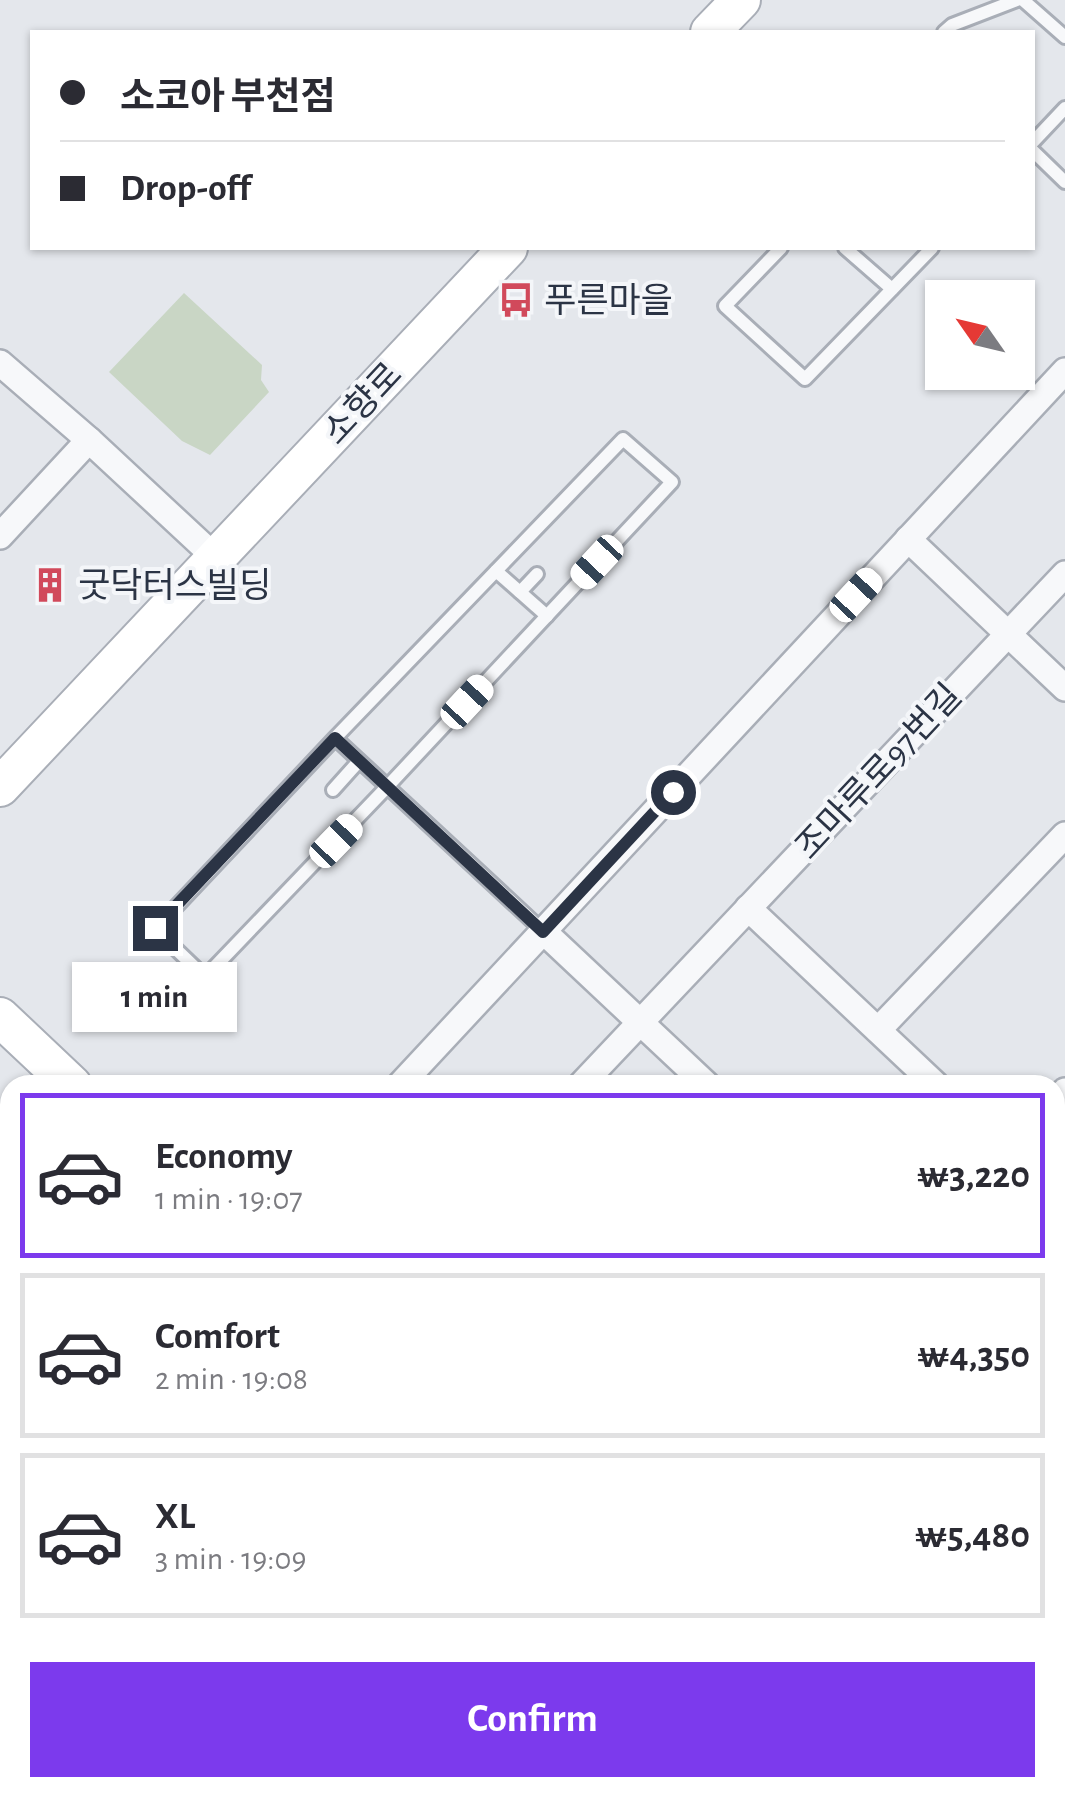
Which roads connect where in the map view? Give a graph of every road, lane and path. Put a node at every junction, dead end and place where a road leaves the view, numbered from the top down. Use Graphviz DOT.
graph roads {
  1 [pos="1020,0"];
  2 [pos="946,30"];
  3 [pos="1065,37"];
  4 [pos="1065,108"];
  5 [pos="1035,143"];
  6 [pos="1035,150"];
  7 [pos="1065,182"];
  8 [pos="506,250"];
  9 [pos="779,250"];
  10 [pos="848,250"];
  11 [pos="930,250"];
  12 [pos="892,289"];
  13 [pos="0,363"];
  14 [pos="1065,371"];
  15 [pos="89,440"];
  16 [pos="0,536"];
  17 [pos="908,539"];
  18 [pos="216,558"];
  19 [pos="496,570"];
  20 [pos="537,574"];
  21 [pos="1065,574"];
  22 [pos="520,592"];
  23 [pos="547,616"];
  24 [pos="1008,634"];
  25 [pos="1065,688"];
  26 [pos="335,738"];
  27 [pos="360,761"];
  28 [pos="0,787"];
  29 [pos="388,787"];
  30 [pos="332,790"];
  31 [pos="1065,834"];
  32 [pos="748,908"];
  33 [pos="543,932"];
  34 [pos="0,1017"];
  35 [pos="640,1022"];
  36 [pos="878,1030"];
  37 [pos="61,1075"];
  38 [pos="409,1075"];
  39 [pos="590,1075"];
  40 [pos="696,1075"];
  41 [pos="925,1075"];
  1 -- 2 [label="lane"];
  1 -- 3 [label="lane"];
  4 -- 5 [label="lane"];
  6 -- 7 [label="lane"];
  8 -- 18 [label="street, 소향로"];
  9 -- 12 [label="lane"];
  10 -- 12 [label="lane"];
  11 -- 12 [label="lane"];
  13 -- 15 [label="street"];
  14 -- 17 [label="street"];
  15 -- 16 [label="street"];
  15 -- 18 [label="street"];
  17 -- 24 [label="street"];
  17 -- 33 [label="street"];
  18 -- 28 [label="street, 소향로"];
  19 -- 22 [label="lane"];
  19 -- 23 [label="lane"];
  19 -- 26 [label="lane"];
  20 -- 22 [label="lane"];
  21 -- 24 [label="street, 조마루로97번길"];
  22 -- 23 [label="lane"];
  23 -- 29 [label="lane"];
  24 -- 25 [label="street"];
  24 -- 32 [label="street, 조마루로97번길"];
  26 -- 27 [label="lane"];
  26 -- 29 [label="lane"];
  27 -- 29 [label="lane"];
  27 -- 30 [label="lane"];
  29 -- 33 [label="lane"];
  31 -- 36 [label="street"];
  32 -- 35 [label="street, 조마루로97번길"];
  32 -- 36 [label="street"];
  33 -- 35 [label="street"];
  33 -- 38 [label="street"];
  34 -- 37 [label="street"];
  35 -- 39 [label="street, 조마루로97번길"];
  35 -- 40 [label="street"];
  36 -- 41 [label="street"];
}
